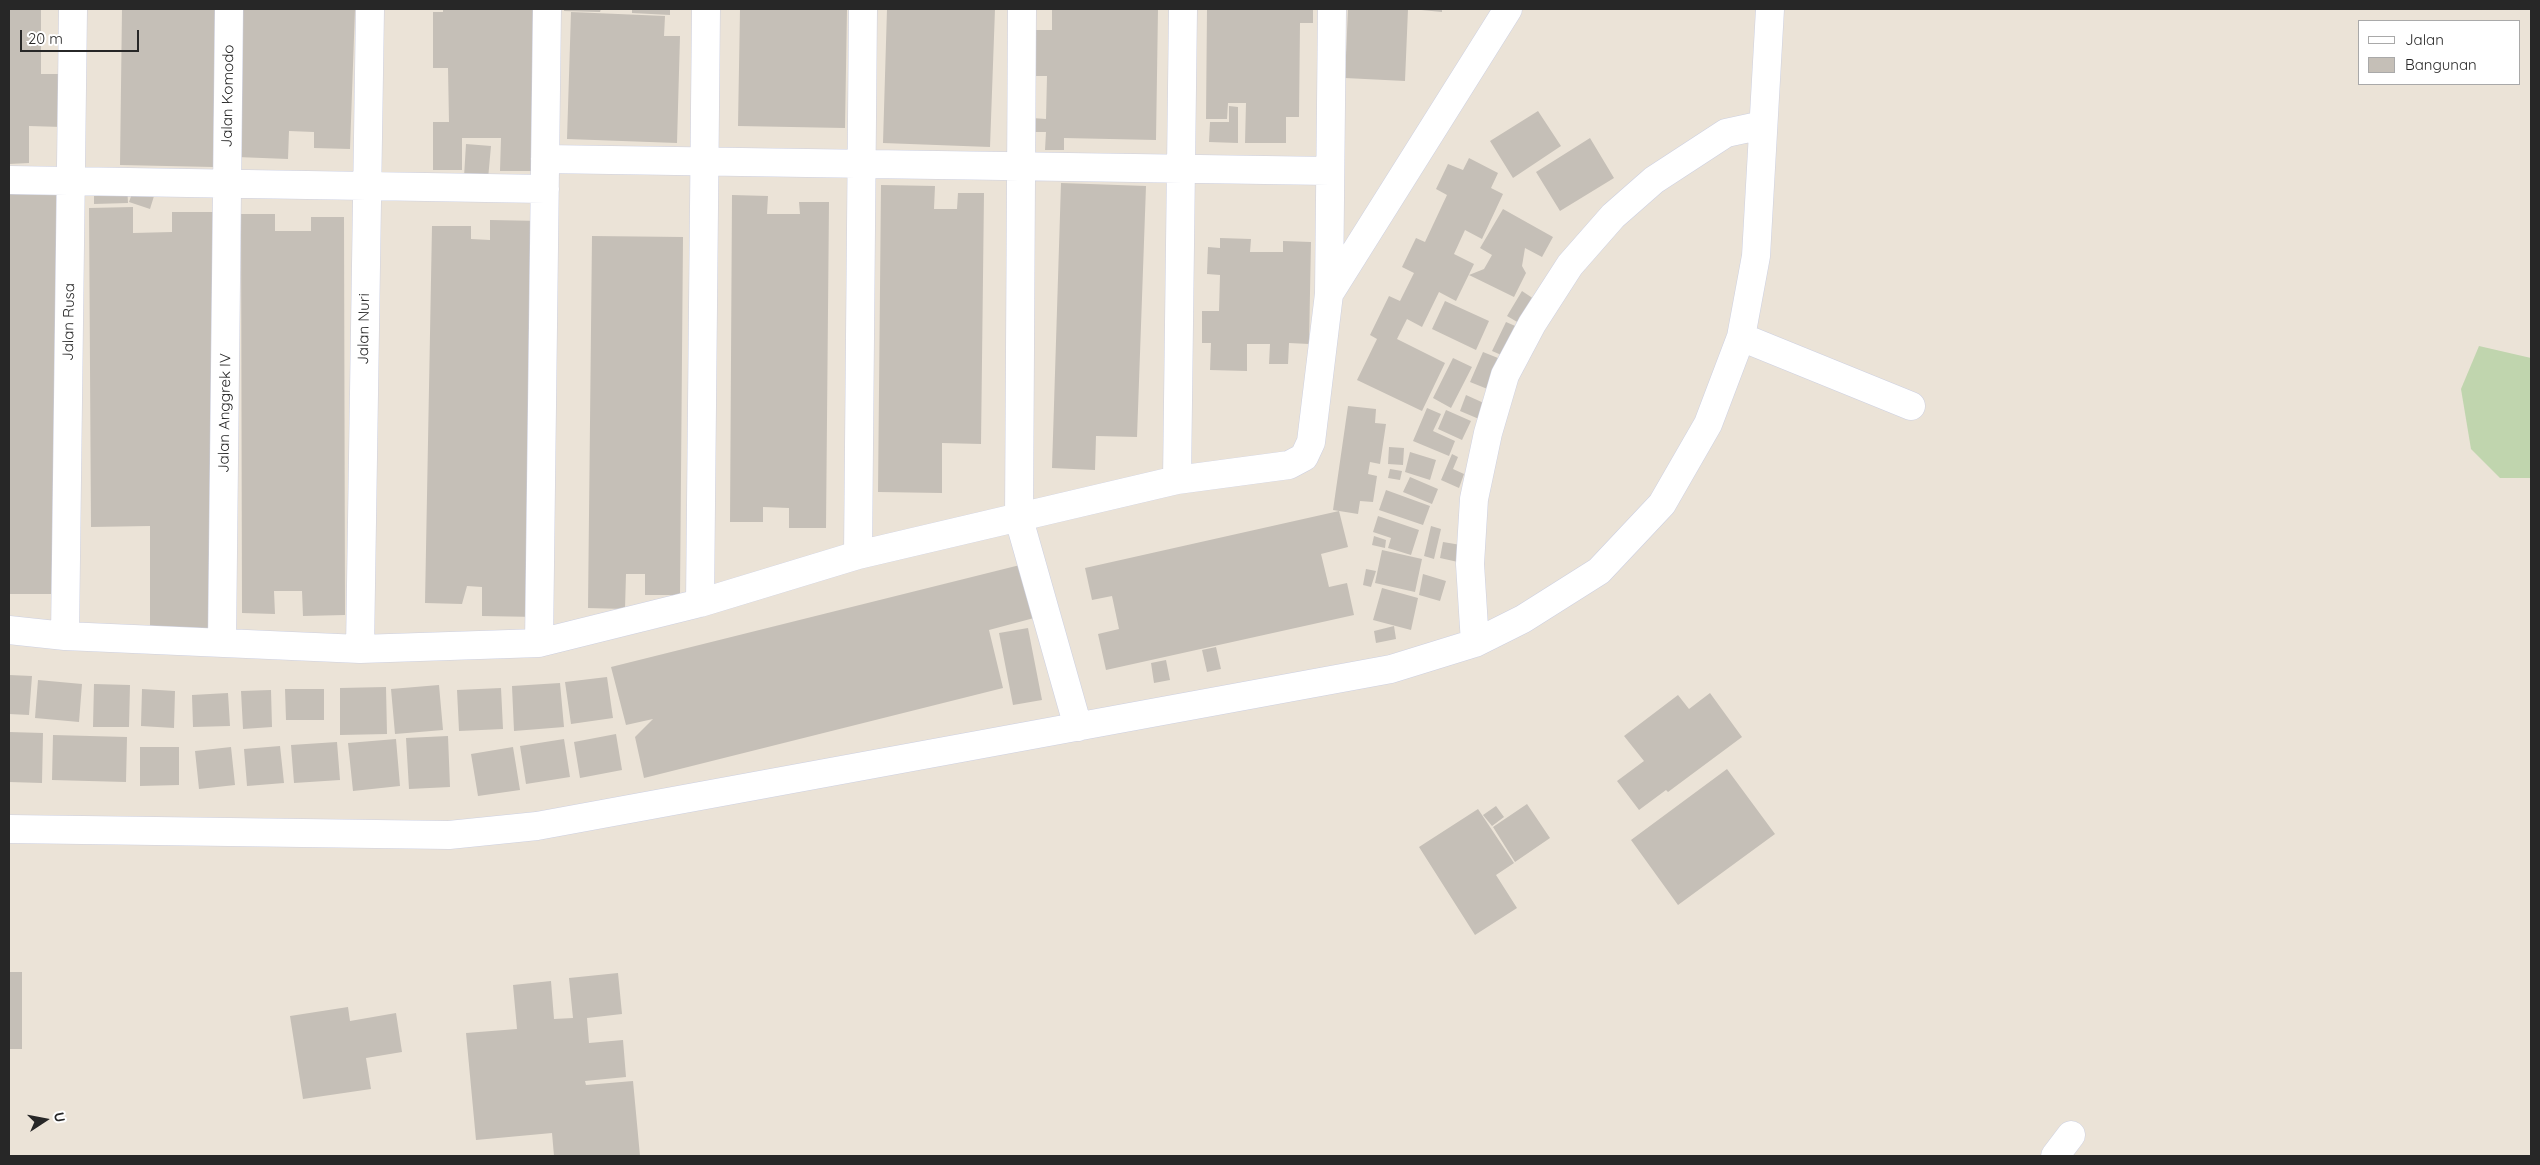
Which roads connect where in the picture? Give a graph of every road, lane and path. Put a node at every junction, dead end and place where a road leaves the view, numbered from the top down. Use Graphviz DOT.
graph roads {
  1 [pos="73,9"];
  2 [pos="229,9"];
  3 [pos="370,9"];
  4 [pos="547,9"];
  5 [pos="706,9"];
  6 [pos="863,9"];
  7 [pos="1022,9"];
  8 [pos="1183,9"];
  9 [pos="1332,9"];
  10 [pos="1508,9"];
  11 [pos="1770,9"];
  12 [pos="1763,125"];
  13 [pos="545,159"];
  14 [pos="705,161"];
  15 [pos="861,164"];
  16 [pos="1021,166"];
  17 [pos="1181,169"];
  18 [pos="1330,171"];
  19 [pos="9,180"];
  20 [pos="71,181"];
  21 [pos="227,184"];
  22 [pos="366,185"];
  23 [pos="545,189"];
  24 [pos="1328,294"];
  25 [pos="1741,337"];
  26 [pos="1911,406"];
  27 [pos="1177,480"];
  28 [pos="1019,518"];
  29 [pos="858,555"];
  30 [pos="700,604"];
  31 [pos="9,630"];
  32 [pos="65,636"];
  33 [pos="222,642"];
  34 [pos="539,643"];
  35 [pos="1475,643"];
  36 [pos="360,649"];
  37 [pos="1078,727"];
  38 [pos="9,829"];
  1 -- 20 [label="street, Jalan Rusa"];
  2 -- 21 [label="street, Jalan Komodo"];
  3 -- 22 [label="street, Jalan Nuri"];
  4 -- 13 [label="street"];
  5 -- 14 [label="street"];
  6 -- 15 [label="street"];
  7 -- 16 [label="street"];
  8 -- 17 [label="street"];
  9 -- 18 [label="street"];
  10 -- 24 [label="street"];
  11 -- 12 [label="street"];
  12 -- 25 [label="street"];
  12 -- 35 [label="street"];
  13 -- 14 [label="street"];
  13 -- 23 [label="street"];
  14 -- 15 [label="street"];
  14 -- 30 [label="street"];
  15 -- 16 [label="street"];
  15 -- 29 [label="street"];
  16 -- 17 [label="street"];
  16 -- 28 [label="street"];
  17 -- 18 [label="street"];
  17 -- 27 [label="street"];
  18 -- 24 [label="street"];
  19 -- 20 [label="street"];
  20 -- 21 [label="street"];
  20 -- 32 [label="street, Jalan Rusa"];
  21 -- 22 [label="street"];
  21 -- 33 [label="street, Jalan Anggrek IV"];
  22 -- 23 [label="street"];
  22 -- 36 [label="street, Jalan Nuri"];
  23 -- 34 [label="street"];
  24 -- 27 [label="street"];
  25 -- 26 [label="street"];
  25 -- 35 [label="street"];
  27 -- 28 [label="street"];
  28 -- 29 [label="street"];
  28 -- 37 [label="street"];
  29 -- 30 [label="street"];
  30 -- 34 [label="street"];
  31 -- 32 [label="street"];
  32 -- 33 [label="street"];
  33 -- 36 [label="street"];
  34 -- 36 [label="street"];
  35 -- 37 [label="street"];
  37 -- 38 [label="street"];
}
